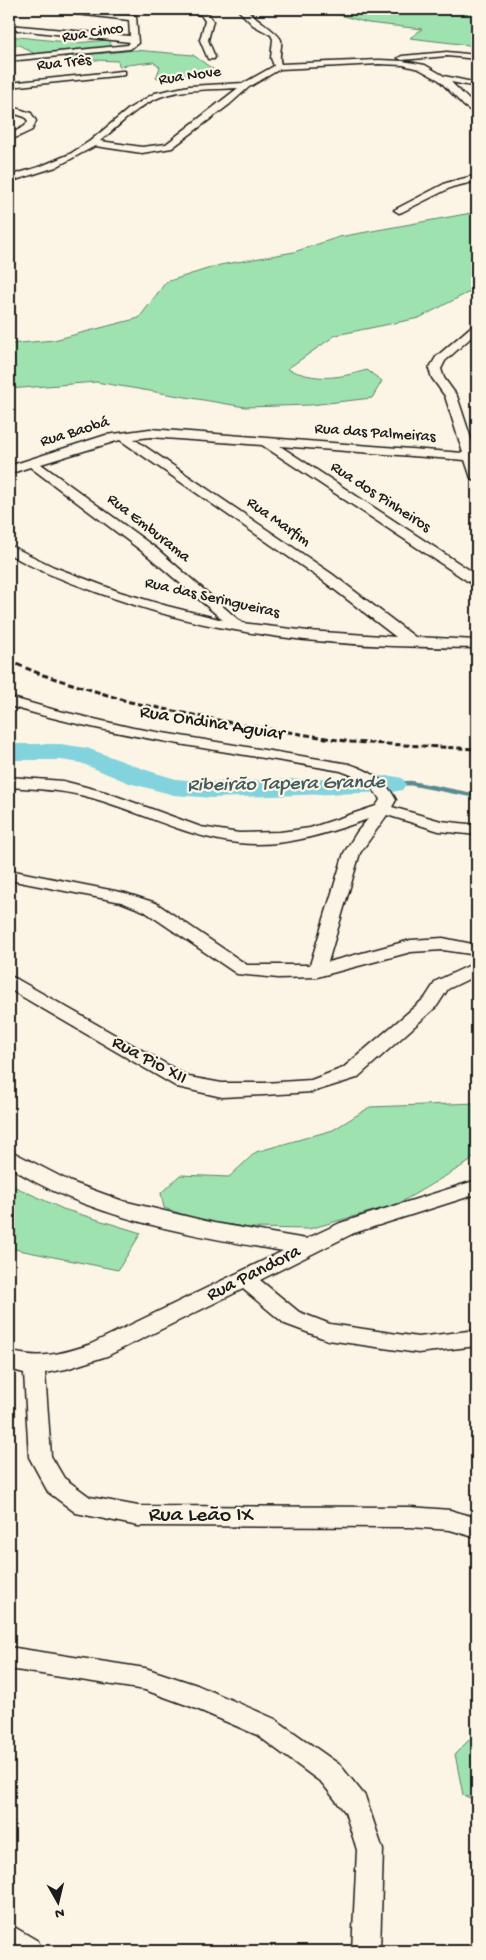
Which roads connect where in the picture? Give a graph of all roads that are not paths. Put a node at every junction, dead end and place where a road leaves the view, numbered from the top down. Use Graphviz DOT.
graph roads {
  1 [pos="50,9"];
  2 [pos="124,9"];
  3 [pos="184,9"];
  4 [pos="241,9"];
  5 [pos="205,11"];
  6 [pos="132,18"];
  7 [pos="9,27"];
  8 [pos="134,39"];
  9 [pos="211,57"];
  10 [pos="477,57"];
  11 [pos="9,59"];
  12 [pos="379,62"];
  13 [pos="278,67"];
  14 [pos="122,73"];
  15 [pos="442,78"];
  16 [pos="9,84"];
  17 [pos="246,85"];
  18 [pos="477,85"];
  19 [pos="9,109"];
  20 [pos="477,112"];
  21 [pos="28,115"];
  22 [pos="9,118"];
  23 [pos="9,138"];
  24 [pos="93,143"];
  25 [pos="477,178"];
  26 [pos="9,179"];
  27 [pos="399,210"];
  28 [pos="477,327"];
  29 [pos="122,436"];
  30 [pos="266,442"];
  31 [pos="471,457"];
  32 [pos="32,463"];
  33 [pos="9,470"];
  34 [pos="477,478"];
  35 [pos="9,550"];
  36 [pos="477,582"];
  37 [pos="238,626"];
  38 [pos="412,642"];
  39 [pos="477,644"];
  40 [pos="9,702"];
  41 [pos="9,782"];
  42 [pos="383,809"];
  43 [pos="477,830"];
  44 [pos="9,875"];
  45 [pos="477,950"];
  46 [pos="477,968"];
  47 [pos="317,971"];
  48 [pos="9,982"];
  49 [pos="9,1157"];
  50 [pos="477,1187"];
  51 [pos="308,1247"];
  52 [pos="245,1280"];
  53 [pos="477,1338"];
  54 [pos="9,1360"];
  55 [pos="34,1365"];
  56 [pos="477,1528"];
  57 [pos="9,1658"];
  58 [pos="9,1938"];
  59 [pos="28,1951"];
  60 [pos="366,1951"];
  1 -- 6 [label="street, Rua Cinco"];
  2 -- 6 [label="street"];
  3 -- 5 [label="street"];
  4 -- 13 [label="street"];
  5 -- 9 [label="street"];
  6 -- 8 [label="street, Rua Cinco"];
  7 -- 8 [label="street"];
  8 -- 11 [label="street, Rua Cinco"];
  10 -- 12 [label="street"];
  12 -- 13 [label="street"];
  12 -- 15 [label="street"];
  13 -- 17 [label="street"];
  14 -- 16 [label="street, Rua Três"];
  15 -- 18 [label="street"];
  15 -- 20 [label="street"];
  17 -- 24 [label="street, Rua Nove"];
  17 -- 24 [label="street"];
  19 -- 21 [label="street"];
  21 -- 22 [label="street"];
  21 -- 23 [label="street"];
  24 -- 26 [label="street, Rua Nove"];
  25 -- 27 [label="street"];
  28 -- 31 [label="street, Rua das Palmeiras"];
  29 -- 30 [label="street, Rua das Palmeiras"];
  29 -- 32 [label="street, Rua Baobá"];
  29 -- 38 [label="street, Rua Marfim"];
  30 -- 31 [label="street, Rua das Palmeiras"];
  30 -- 36 [label="street, Rua dos Pinheiros"];
  31 -- 34 [label="street"];
  32 -- 33 [label="street, Rua Baobá"];
  32 -- 37 [label="street, Rua Emburama"];
  35 -- 37 [label="street, Rua das Seringueiras"];
  37 -- 38 [label="street, Rua das Seringueiras"];
  38 -- 39 [label="street, Rua das Seringueiras"];
  40 -- 42 [label="street, Rua Ondina Aguiar"];
  41 -- 42 [label="street"];
  42 -- 43 [label="street"];
  42 -- 47 [label="street"];
  44 -- 47 [label="street"];
  45 -- 47 [label="street"];
  46 -- 48 [label="street, Rua Pio XII"];
  49 -- 51 [label="street"];
  50 -- 51 [label="street, Rua Pandora"];
  51 -- 52 [label="street, Rua Pandora"];
  52 -- 53 [label="street"];
  52 -- 55 [label="street, Rua Pandora"];
  54 -- 55 [label="street, Rua Pandora"];
  55 -- 56 [label="street, Rua Leão IX"];
  57 -- 60 [label="street"];
  58 -- 59 [label="street"];
}
